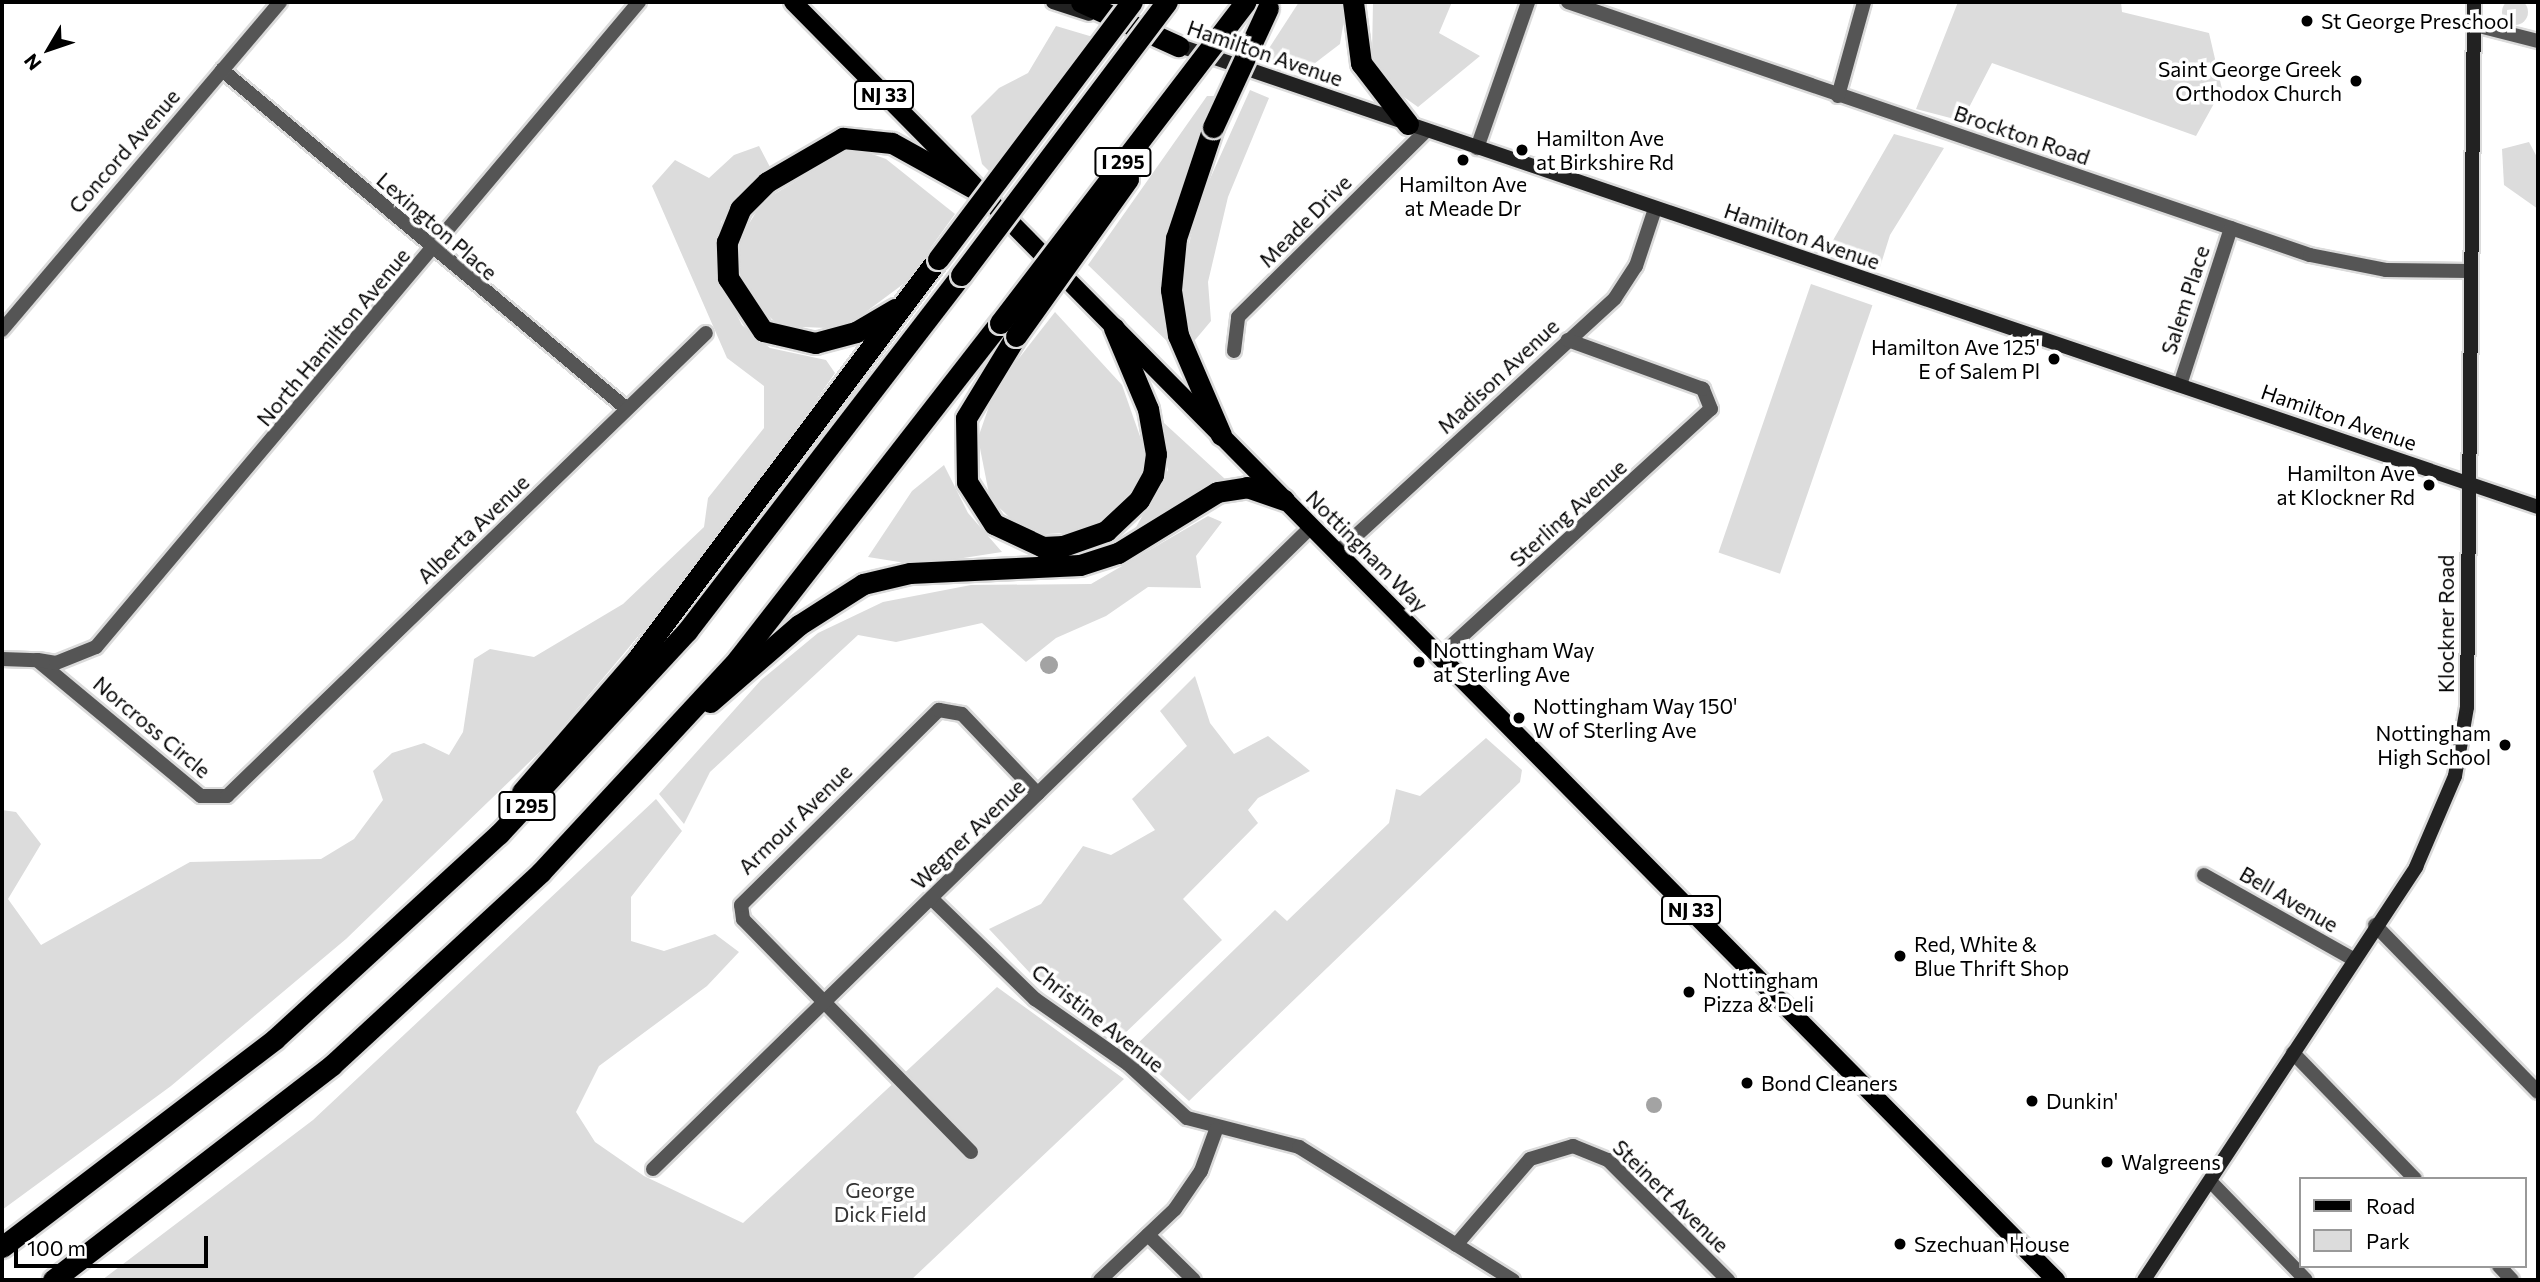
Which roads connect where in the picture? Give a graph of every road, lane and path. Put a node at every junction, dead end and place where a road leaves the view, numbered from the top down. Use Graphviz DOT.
graph roads {
  1 [pos="280,2"];
  2 [pos="639,2"];
  3 [pos="793,2"];
  4 [pos="1054,2"];
  5 [pos="1081,2"];
  6 [pos="1122,2"];
  7 [pos="1132,2"];
  8 [pos="1167,2"];
  9 [pos="1245,2"];
  10 [pos="1353,2"];
  11 [pos="1528,2"];
  12 [pos="1568,2"];
  13 [pos="1864,2"];
  14 [pos="2474,2"];
  15 [pos="1270,5"];
  16 [pos="2475,25"];
  17 [pos="2538,41"];
  18 [pos="1178,46"];
  19 [pos="222,70"];
  20 [pos="1079,72"];
  21 [pos="1838,96"];
  22 [pos="1417,128"];
  23 [pos="1477,148"];
  24 [pos="975,189"];
  25 [pos="1655,209"];
  26 [pos="2231,228"];
  27 [pos="433,250"];
  28 [pos="2470,271"];
  29 [pos="909,300"];
  30 [pos="1114,328"];
  31 [pos="2,330"];
  32 [pos="1008,330"];
  33 [pos="706,333"];
  34 [pos="1568,340"];
  35 [pos="1234,351"];
  36 [pos="2180,385"];
  37 [pos="627,409"];
  38 [pos="1221,435"];
  39 [pos="2467,482"];
  40 [pos="1284,500"];
  41 [pos="2538,507"];
  42 [pos="1311,527"];
  43 [pos="1336,553"];
  44 [pos="4,657"];
  45 [pos="1439,657"];
  46 [pos="37,660"];
  47 [pos="685,718"];
  48 [pos="269,755"];
  49 [pos="1038,794"];
  50 [pos="2204,875"];
  51 [pos="932,899"];
  52 [pos="418,912"];
  53 [pos="2375,925"];
  54 [pos="2353,959"];
  55 [pos="825,1004"];
  56 [pos="2293,1053"];
  57 [pos="2538,1093"];
  58 [pos="1216,1130"];
  59 [pos="971,1152"];
  60 [pos="653,1169"];
  61 [pos="2413,1177"];
  62 [pos="2211,1182"];
  63 [pos="1148,1235"];
  64 [pos="1456,1245"];
  65 [pos="2,1247"];
  66 [pos="53,1280"];
  67 [pos="1100,1280"];
  68 [pos="1194,1280"];
  69 [pos="1513,1280"];
  70 [pos="1728,1280"];
  71 [pos="2056,1280"];
  72 [pos="2144,1280"];
  73 [pos="2306,1280"];
  1 -- 19 [label="street, Concord Avenue"];
  2 -- 27 [label="street, North Hamilton Avenue"];
  3 -- 24 [label="main road, Nottingham Way / NJ 33"];
  4 -- 18 [label="main road, Hamilton Avenue"];
  5 -- 18 [label="highway"];
  6 -- 20 [label="highway, bridge"];
  7 -- 20 [label="highway, bridge"];
  8 -- 52 [label="highway, I 295, bridge"];
  9 -- 32 [label="highway, I 295, bridge"];
  10 -- 22 [label="highway"];
  11 -- 23 [label="street"];
  12 -- 21 [label="street, Brockton Road"];
  13 -- 21 [label="street"];
  14 -- 16 [label="main road, Klockner Road"];
  15 -- 38 [label="highway, bridge"];
  16 -- 17 [label="street"];
  16 -- 28 [label="main road, Klockner Road"];
  18 -- 22 [label="main road, Hamilton Avenue"];
  19 -- 27 [label="street, Lexington Place"];
  19 -- 31 [label="street, Concord Avenue"];
  20 -- 29 [label="highway, bridge"];
  21 -- 26 [label="street, Brockton Road"];
  22 -- 23 [label="main road, Hamilton Avenue"];
  22 -- 35 [label="street, Meade Drive"];
  23 -- 25 [label="main road, Hamilton Avenue"];
  24 -- 29 [label="highway"];
  24 -- 30 [label="main road, Nottingham Way / NJ 33"];
  25 -- 34 [label="street, Madison Avenue"];
  25 -- 36 [label="main road, Hamilton Avenue"];
  26 -- 28 [label="street, Brockton Road"];
  26 -- 36 [label="street, Salem Place"];
  27 -- 37 [label="street, Lexington Place"];
  27 -- 46 [label="street, North Hamilton Avenue"];
  28 -- 39 [label="main road, Klockner Road"];
  29 -- 52 [label="highway"];
  30 -- 32 [label="highway"];
  30 -- 38 [label="main road, Nottingham Way / NJ 33"];
  32 -- 47 [label="highway, I 295"];
  33 -- 37 [label="street, Alberta Avenue"];
  34 -- 43 [label="street, Madison Avenue"];
  34 -- 45 [label="street, Sterling Avenue"];
  36 -- 39 [label="main road, Hamilton Avenue"];
  37 -- 48 [label="street, Alberta Avenue"];
  38 -- 40 [label="main road, Nottingham Way / NJ 33"];
  39 -- 41 [label="main road, Hamilton Avenue"];
  39 -- 53 [label="main road, Klockner Road"];
  40 -- 42 [label="main road, Nottingham Way / NJ 33"];
  40 -- 47 [label="highway"];
  42 -- 43 [label="main road, Nottingham Way / NJ 33"];
  42 -- 49 [label="street, Wegner Avenue"];
  43 -- 45 [label="main road, Nottingham Way / NJ 33"];
  44 -- 46 [label="street"];
  45 -- 71 [label="main road, Nottingham Way / NJ 33"];
  46 -- 48 [label="street, Norcross Circle"];
  47 -- 66 [label="highway, I 295"];
  49 -- 51 [label="street, Wegner Avenue"];
  49 -- 55 [label="street, Armour Avenue"];
  50 -- 54 [label="street, Bell Avenue"];
  51 -- 55 [label="street, Wegner Avenue"];
  51 -- 58 [label="street, Christine Avenue"];
  52 -- 65 [label="highway, I 295"];
  53 -- 54 [label="main road, Klockner Road"];
  53 -- 57 [label="street"];
  54 -- 56 [label="main road, Klockner Road"];
  55 -- 59 [label="street, Armour Avenue"];
  55 -- 60 [label="street, Wegner Avenue"];
  56 -- 61 [label="street"];
  56 -- 62 [label="main road, Klockner Road"];
  58 -- 63 [label="street"];
  58 -- 64 [label="street, Christine Avenue"];
  62 -- 72 [label="main road, Klockner Road"];
  62 -- 73 [label="street"];
  63 -- 67 [label="street"];
  63 -- 68 [label="street"];
  64 -- 69 [label="street, Christine Avenue"];
  64 -- 70 [label="street, Steinert Avenue"];
}
